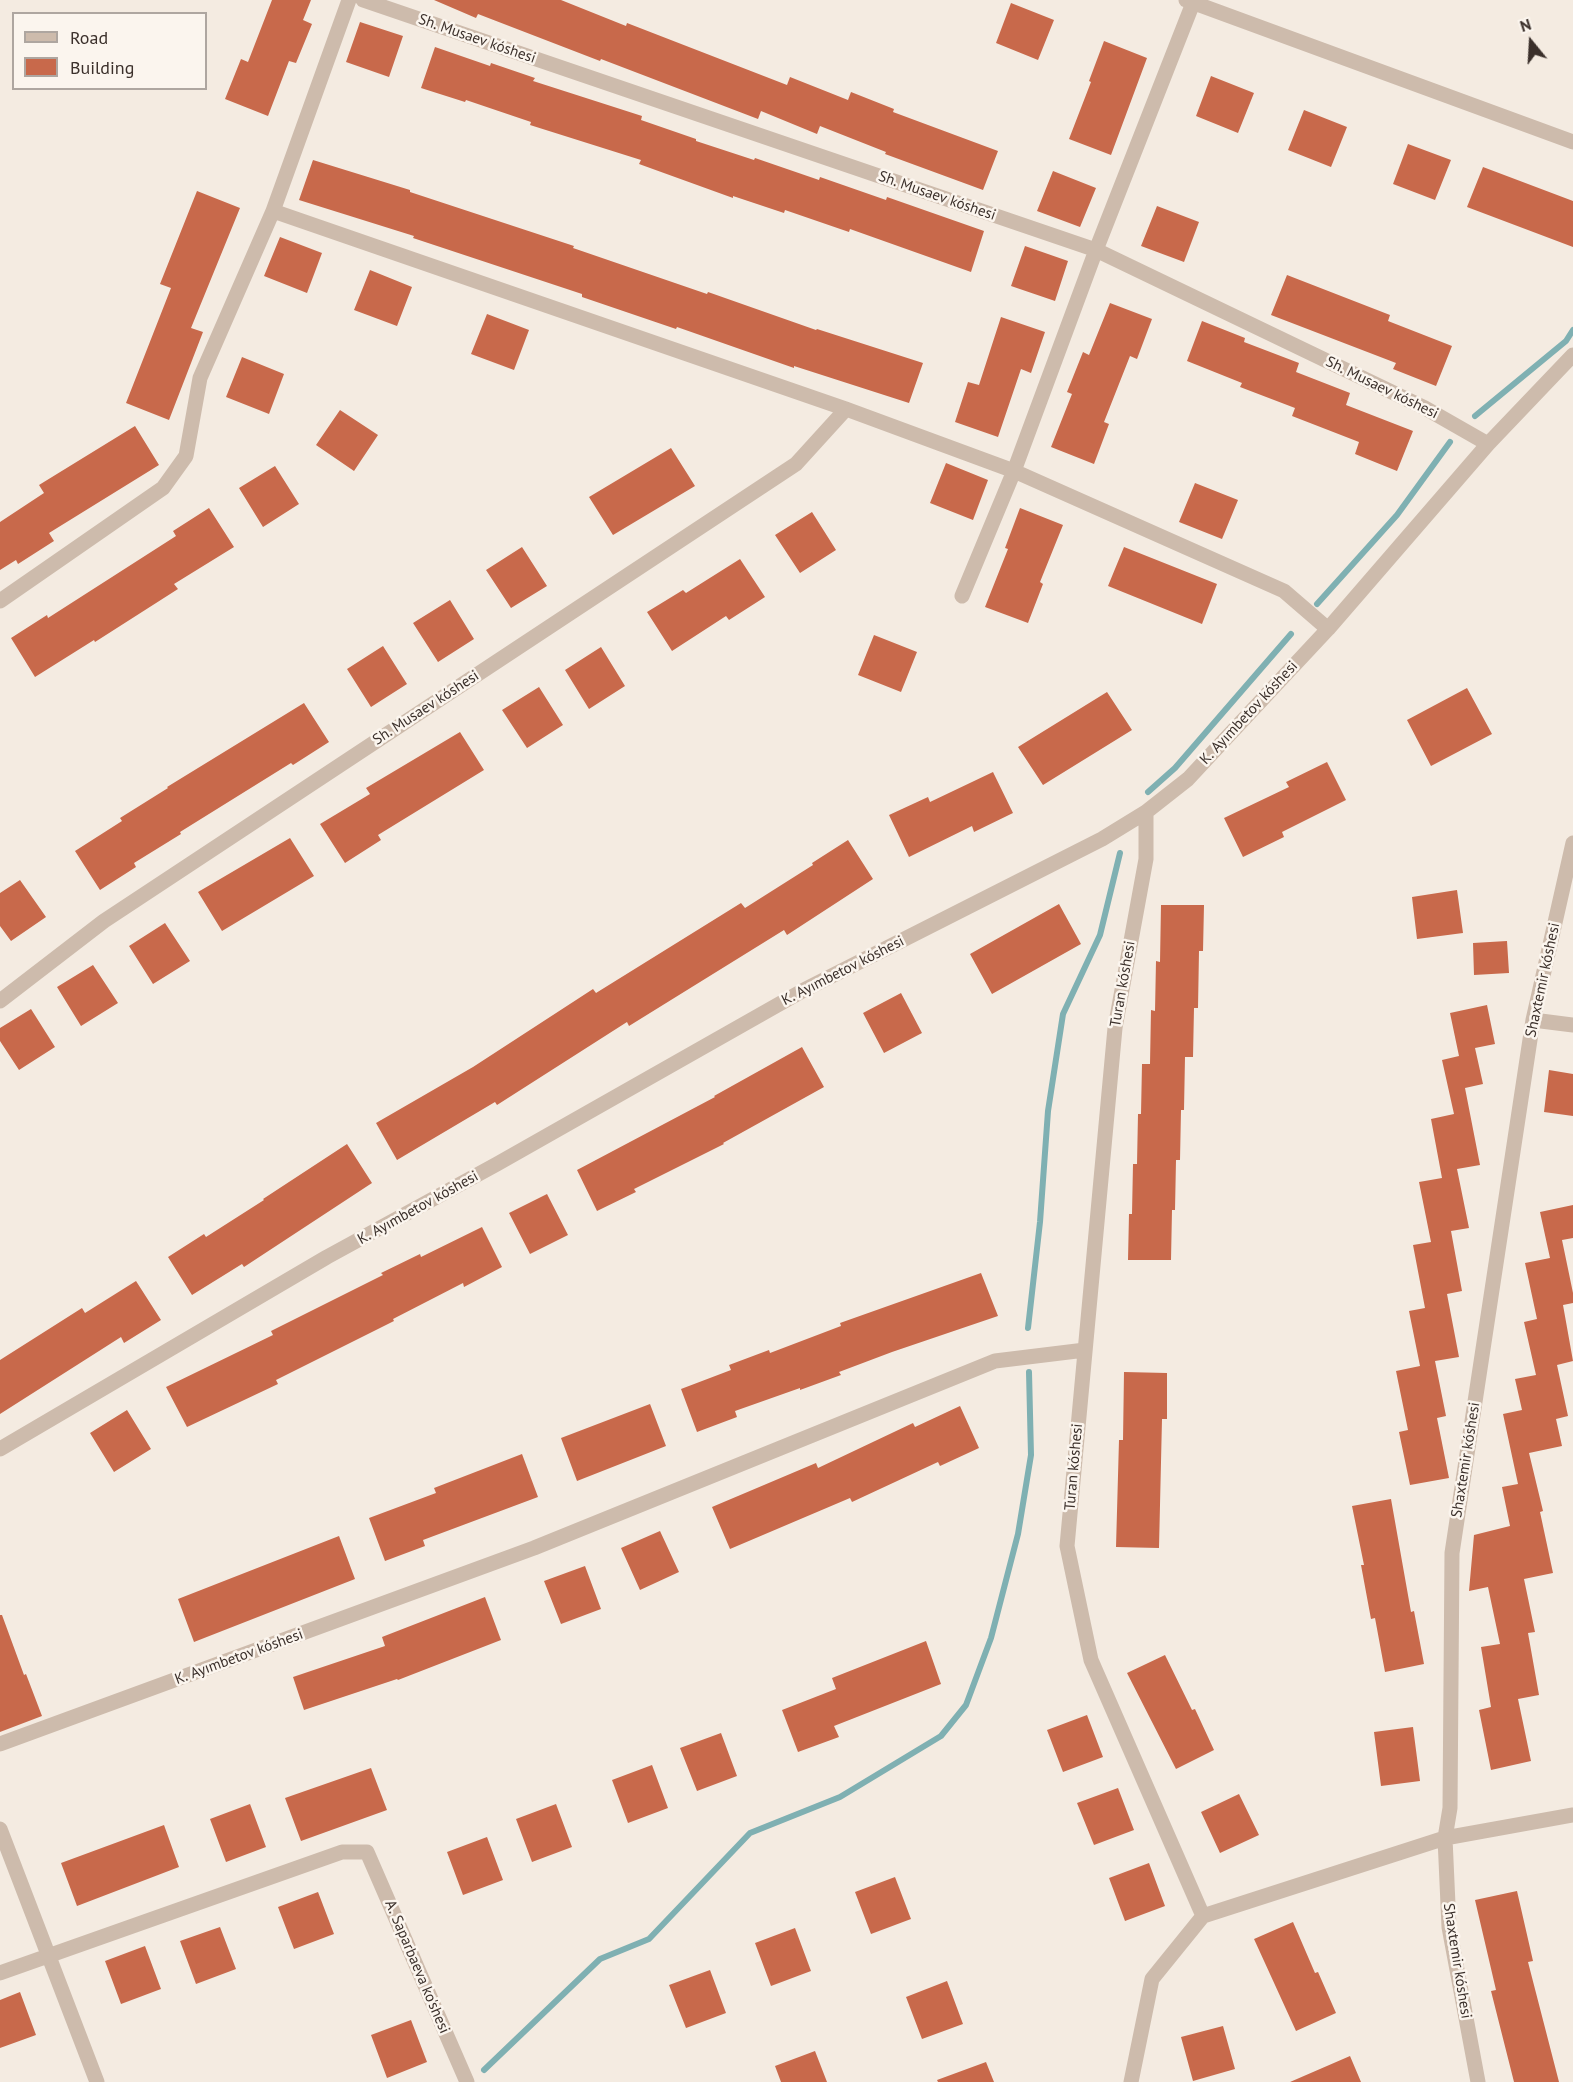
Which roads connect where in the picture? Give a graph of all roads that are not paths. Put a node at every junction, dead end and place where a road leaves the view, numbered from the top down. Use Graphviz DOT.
graph roads {
  1 [pos="349,0"];
  2 [pos="363,0"];
  3 [pos="1190,1"];
  4 [pos="1573,142"];
  5 [pos="273,211"];
  6 [pos="1096,250"];
  7 [pos="1573,355"];
  8 [pos="846,409"];
  9 [pos="1488,444"];
  10 [pos="1014,471"];
  11 [pos="962,596"];
  12 [pos="0,601"];
  13 [pos="1328,629"];
  14 [pos="1146,812"];
  15 [pos="1573,843"];
  16 [pos="0,1001"];
  17 [pos="1533,1020"];
  18 [pos="1573,1025"];
  19 [pos="1085,1350"];
  20 [pos="0,1449"];
  21 [pos="0,1744"];
  22 [pos="1573,1815"];
  23 [pos="0,1828"];
  24 [pos="1445,1838"];
  25 [pos="1203,1916"];
  26 [pos="48,1956"];
  27 [pos="0,1973"];
  28 [pos="97,2082"];
  29 [pos="467,2082"];
  30 [pos="1131,2082"];
  31 [pos="1478,2082"];
  1 -- 5 [label="street"];
  2 -- 6 [label="street, Sh. Musaev kóshesi"];
  3 -- 4 [label="street"];
  3 -- 6 [label="street"];
  5 -- 8 [label="street"];
  5 -- 12 [label="street"];
  6 -- 9 [label="street, Sh. Musaev kóshesi"];
  6 -- 10 [label="street"];
  7 -- 9 [label="street, K. Ayımbetov kóshesi"];
  8 -- 10 [label="street"];
  8 -- 16 [label="street, Sh. Musaev kóshesi"];
  9 -- 13 [label="street, K. Ayımbetov kóshesi"];
  10 -- 11 [label="street"];
  10 -- 13 [label="street"];
  13 -- 14 [label="street, K. Ayımbetov kóshesi"];
  14 -- 19 [label="street, Turan kóshesi"];
  14 -- 20 [label="street, K. Ayımbetov kóshesi"];
  15 -- 17 [label="street, Shaxtemir kóshesi"];
  17 -- 18 [label="street"];
  17 -- 24 [label="street, Shaxtemir kóshesi"];
  19 -- 21 [label="street, K. Ayımbetov kóshesi"];
  19 -- 25 [label="street, Turan kóshesi"];
  22 -- 24 [label="street"];
  23 -- 26 [label="street"];
  24 -- 25 [label="street"];
  24 -- 31 [label="street, Shaxtemir kóshesi"];
  25 -- 30 [label="street"];
  26 -- 27 [label="street"];
  26 -- 28 [label="street"];
  26 -- 29 [label="street, A. Saparbaeva ko'shesi"];
}
